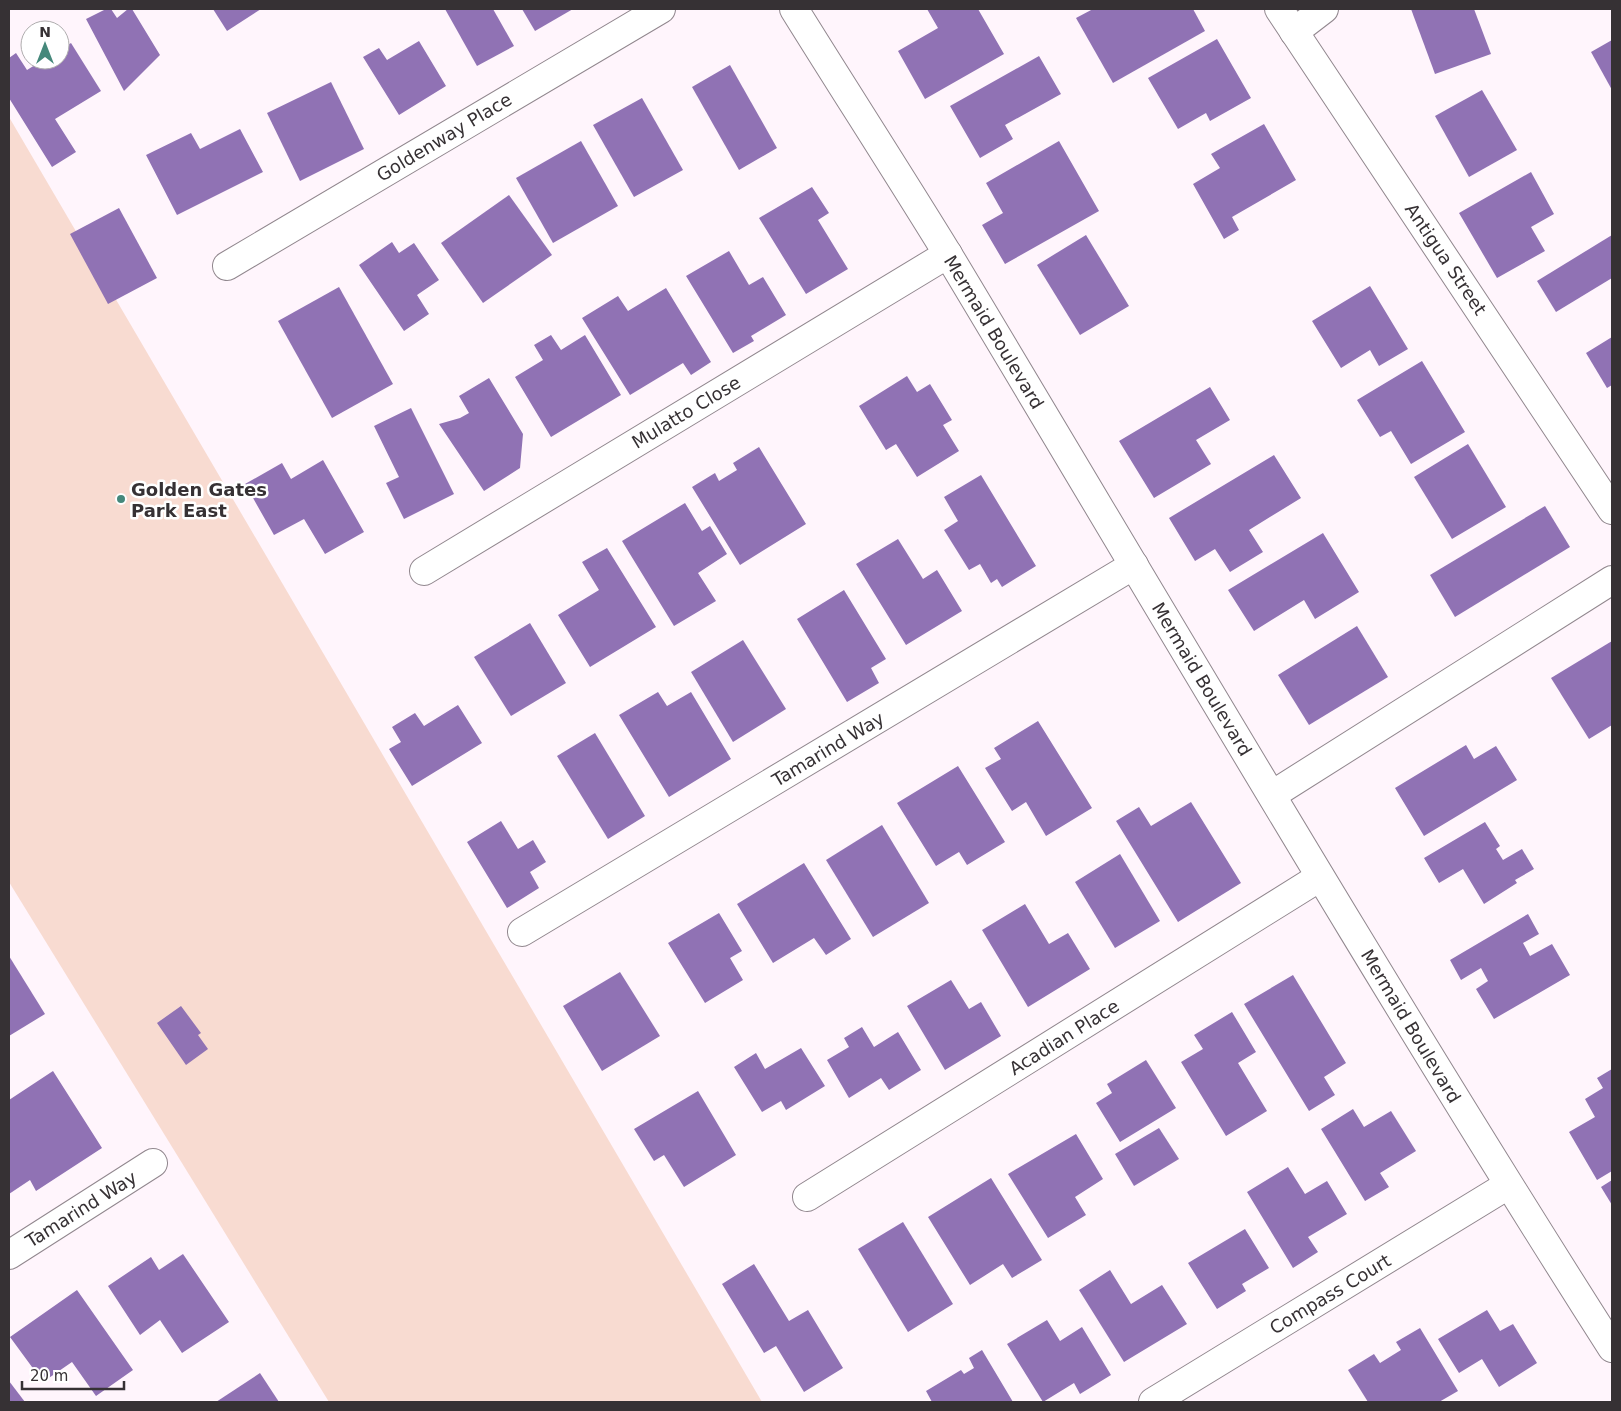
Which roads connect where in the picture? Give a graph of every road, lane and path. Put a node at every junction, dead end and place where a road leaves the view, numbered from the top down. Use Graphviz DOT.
graph roads {
  1 [pos="660,9"];
  2 [pos="794,9"];
  3 [pos="1279,9"];
  4 [pos="1324,9"];
  5 [pos="1294,32"];
  6 [pos="948,254"];
  7 [pos="227,266"];
  8 [pos="1612,510"];
  9 [pos="1134,565"];
  10 [pos="424,571"];
  11 [pos="1612,580"];
  12 [pos="1272,795"];
  13 [pos="1320,877"];
  14 [pos="522,932"];
  15 [pos="153,1163"];
  16 [pos="1508,1185"];
  17 [pos="807,1197"];
  18 [pos="9,1255"];
  19 [pos="1612,1348"];
  20 [pos="1153,1402"];
  1 -- 7 [label="street, Goldenway Place"];
  2 -- 6 [label="street, Mermaid Boulevard"];
  3 -- 5 [label="street, Antigua Street"];
  4 -- 5 [label="street"];
  5 -- 8 [label="street, Antigua Street"];
  6 -- 9 [label="street, Mermaid Boulevard"];
  6 -- 10 [label="street, Mulatto Close"];
  9 -- 12 [label="street, Mermaid Boulevard"];
  9 -- 14 [label="street, Tamarind Way"];
  11 -- 12 [label="street"];
  12 -- 13 [label="street, Mermaid Boulevard"];
  13 -- 16 [label="street, Mermaid Boulevard"];
  13 -- 17 [label="street, Acadian Place"];
  15 -- 18 [label="street, Tamarind Way"];
  16 -- 19 [label="street, Mermaid Boulevard"];
  16 -- 20 [label="street, Compass Court"];
}
